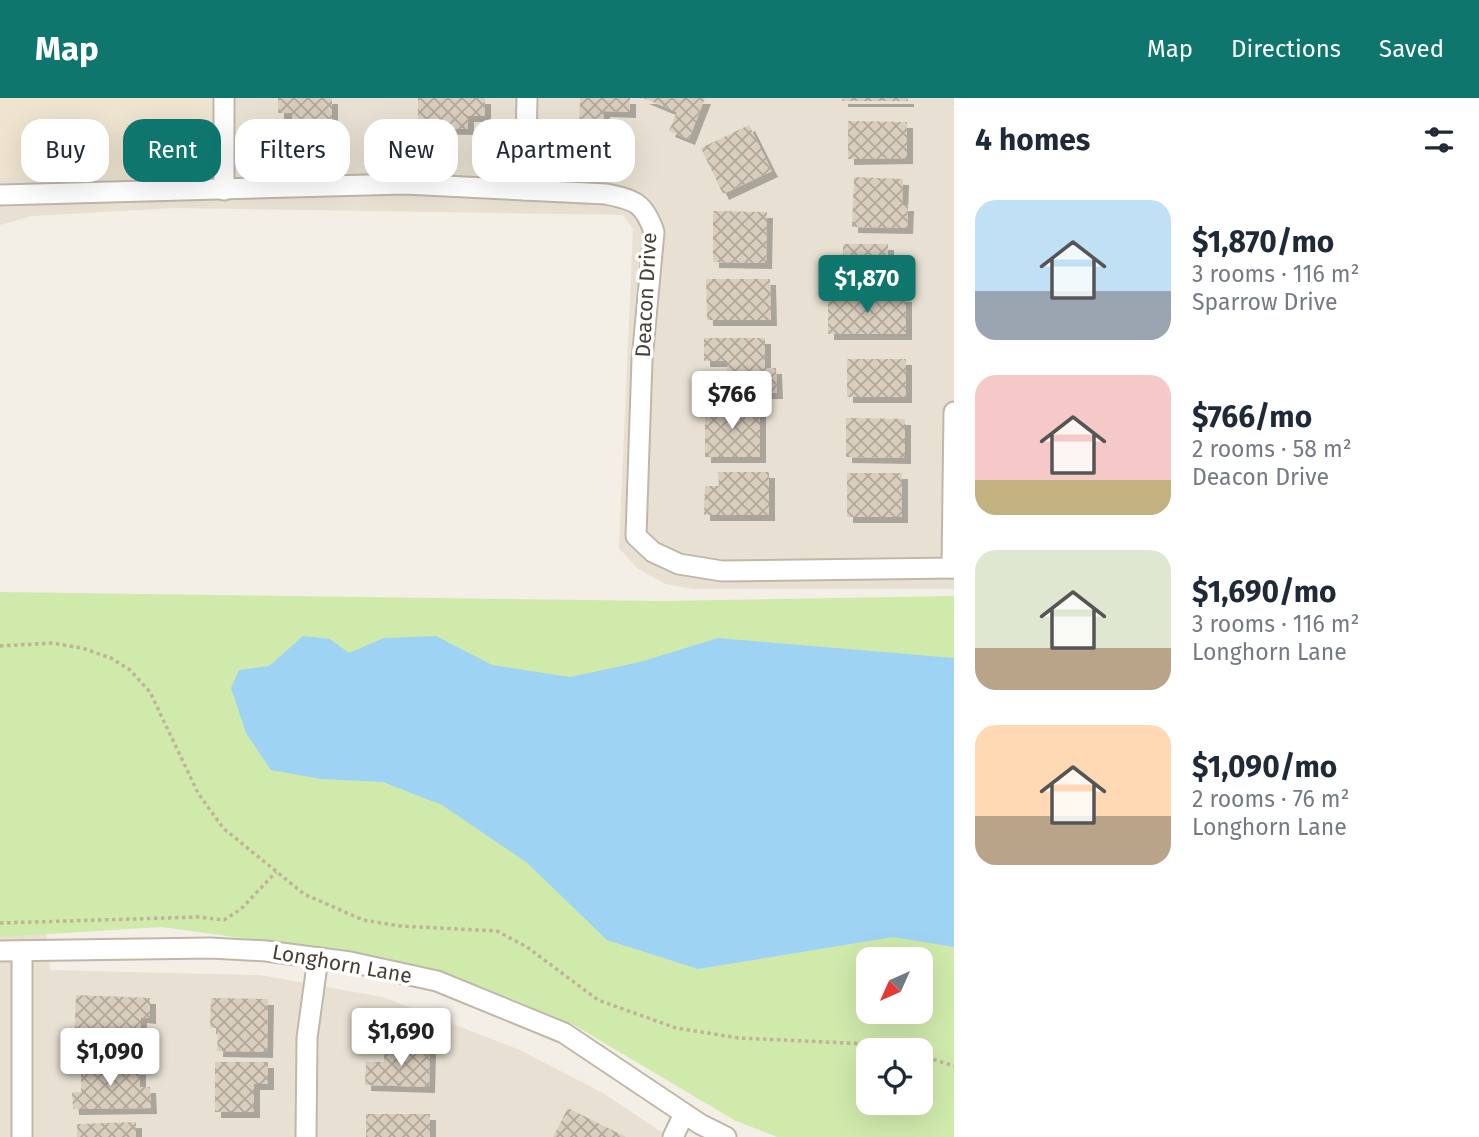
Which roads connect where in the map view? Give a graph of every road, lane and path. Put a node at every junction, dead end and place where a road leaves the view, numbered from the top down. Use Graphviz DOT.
graph roads {
  1 [pos="225,98"];
  2 [pos="527,98"];
  3 [pos="224,190"];
  4 [pos="525,190"];
  5 [pos="0,195"];
  6 [pos="954,412"];
  7 [pos="953,568"];
  8 [pos="0,646"];
  9 [pos="276,871"];
  10 [pos="0,923"];
  11 [pos="0,951"];
  12 [pos="22,951"];
  13 [pos="318,958"];
  14 [pos="856,1043"];
  15 [pos="933,1059"];
  16 [pos="954,1066"];
  17 [pos="684,1114"];
  18 [pos="22,1137"];
  19 [pos="306,1137"];
  20 [pos="673,1137"];
  21 [pos="726,1137"];
  1 -- 3 [label="street"];
  2 -- 4 [label="street"];
  3 -- 4 [label="street, Deacon Drive"];
  3 -- 5 [label="street, Deacon Drive"];
  4 -- 7 [label="street, Deacon Drive"];
  6 -- 7 [label="street"];
  8 -- 9 [label="path"];
  9 -- 10 [label="path"];
  9 -- 14 [label="path"];
  11 -- 12 [label="street, Longhorn Lane"];
  12 -- 13 [label="street, Longhorn Lane"];
  12 -- 18 [label="street"];
  13 -- 17 [label="street, Longhorn Lane"];
  13 -- 19 [label="street"];
  15 -- 16 [label="path"];
  17 -- 20 [label="street"];
  17 -- 21 [label="street, Longhorn Lane"];
}
